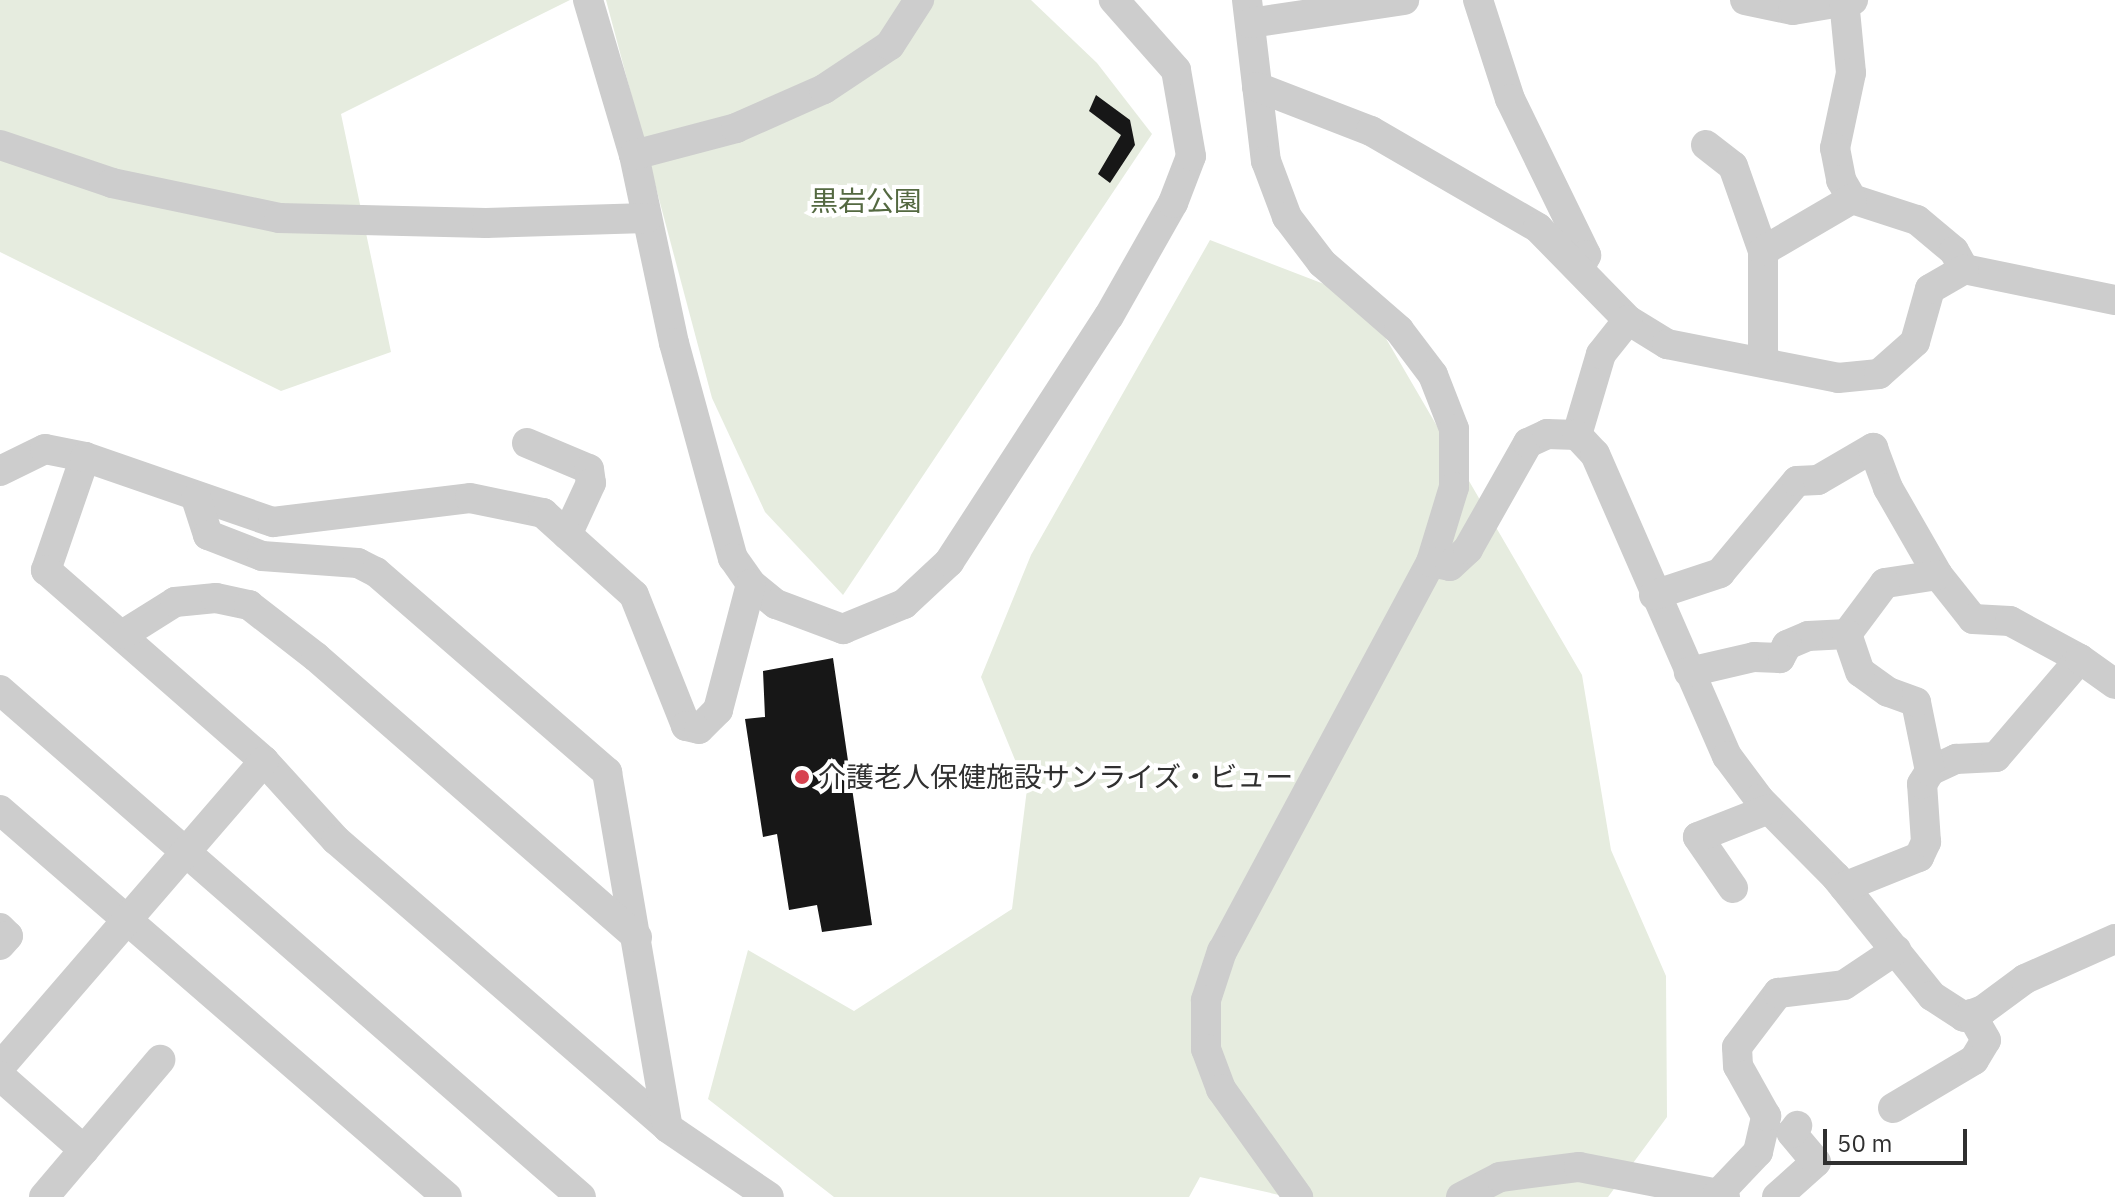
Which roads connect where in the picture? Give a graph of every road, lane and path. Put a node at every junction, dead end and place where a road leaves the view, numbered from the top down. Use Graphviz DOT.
graph roads {
  1 [pos="588,0"];
  2 [pos="919,0"];
  3 [pos="1114,0"];
  4 [pos="1404,0"];
  5 [pos="1478,0"];
  6 [pos="1745,0"];
  7 [pos="1847,2"];
  8 [pos="1248,11"];
  9 [pos="1257,87"];
  10 [pos="0,145"];
  11 [pos="1706,145"];
  12 [pos="634,155"];
  13 [pos="1852,199"];
  14 [pos="647,218"];
  15 [pos="1763,251"];
  16 [pos="1580,267"];
  17 [pos="1964,269"];
  18 [pos="2115,300"];
  19 [pos="1628,320"];
  20 [pos="1763,361"];
  21 [pos="1577,435"];
  22 [pos="527,443"];
  23 [pos="85,457"];
  24 [pos="0,471"];
  25 [pos="196,498"];
  26 [pos="567,535"];
  27 [pos="1431,562"];
  28 [pos="1938,575"];
  29 [pos="751,584"];
  30 [pos="1654,595"];
  31 [pos="124,634"];
  32 [pos="1847,634"];
  33 [pos="2080,659"];
  34 [pos="1689,672"];
  35 [pos="2115,684"];
  36 [pos="0,690"];
  37 [pos="264,761"];
  38 [pos="1930,771"];
  39 [pos="1769,809"];
  40 [pos="0,810"];
  41 [pos="188,852"];
  42 [pos="1844,887"];
  43 [pos="1733,888"];
  44 [pos="129,921"];
  45 [pos="0,928"];
  46 [pos="637,937"];
  47 [pos="2115,939"];
  48 [pos="0,945"];
  49 [pos="1896,950"];
  50 [pos="1971,1014"];
  51 [pos="160,1060"];
  52 [pos="0,1067"];
  53 [pos="0,1076"];
  54 [pos="1893,1108"];
  55 [pos="1797,1126"];
  56 [pos="668,1128"];
  57 [pos="84,1150"];
  58 [pos="1722,1196"];
  59 [pos="44,1197"];
  60 [pos="447,1197"];
  61 [pos="581,1197"];
  62 [pos="769,1197"];
  63 [pos="1298,1197"];
  64 [pos="1461,1197"];
  65 [pos="1777,1197"];
  1 -- 12 [label="street"];
  2 -- 12 [label="street"];
  3 -- 29 [label="street"];
  4 -- 8 [label="street"];
  5 -- 16 [label="street"];
  6 -- 7 [label="street"];
  7 -- 13 [label="street"];
  8 -- 9 [label="street"];
  9 -- 16 [label="street"];
  9 -- 27 [label="street"];
  10 -- 14 [label="street"];
  11 -- 15 [label="street"];
  12 -- 14 [label="street"];
  13 -- 15 [label="street"];
  13 -- 17 [label="street"];
  14 -- 29 [label="street"];
  15 -- 20 [label="street"];
  16 -- 19 [label="street"];
  17 -- 18 [label="street"];
  17 -- 20 [label="street"];
  19 -- 20 [label="street"];
  19 -- 21 [label="street"];
  21 -- 27 [label="street"];
  21 -- 30 [label="street"];
  22 -- 26 [label="street"];
  23 -- 24 [label="street"];
  23 -- 25 [label="street"];
  23 -- 31 [label="street"];
  25 -- 26 [label="street"];
  25 -- 46 [label="street"];
  26 -- 29 [label="street"];
  27 -- 63 [label="street"];
  28 -- 30 [label="street"];
  28 -- 32 [label="street"];
  28 -- 33 [label="street"];
  30 -- 34 [label="street"];
  31 -- 37 [label="street"];
  31 -- 46 [label="street"];
  32 -- 34 [label="street"];
  32 -- 38 [label="street"];
  33 -- 35 [label="street"];
  33 -- 38 [label="street"];
  34 -- 39 [label="street"];
  36 -- 41 [label="street"];
  37 -- 41 [label="street"];
  37 -- 56 [label="street"];
  38 -- 42 [label="street"];
  39 -- 42 [label="street"];
  39 -- 43 [label="street"];
  40 -- 44 [label="street"];
  41 -- 44 [label="street"];
  41 -- 61 [label="street"];
  42 -- 49 [label="street"];
  44 -- 52 [label="street"];
  44 -- 60 [label="street"];
  45 -- 48 [label="street"];
  46 -- 56 [label="street"];
  47 -- 50 [label="street"];
  49 -- 50 [label="street"];
  49 -- 58 [label="street"];
  50 -- 54 [label="street"];
  51 -- 57 [label="street"];
  53 -- 57 [label="street"];
  55 -- 65 [label="street"];
  56 -- 62 [label="street"];
  57 -- 59 [label="street"];
  58 -- 64 [label="street"];
}
